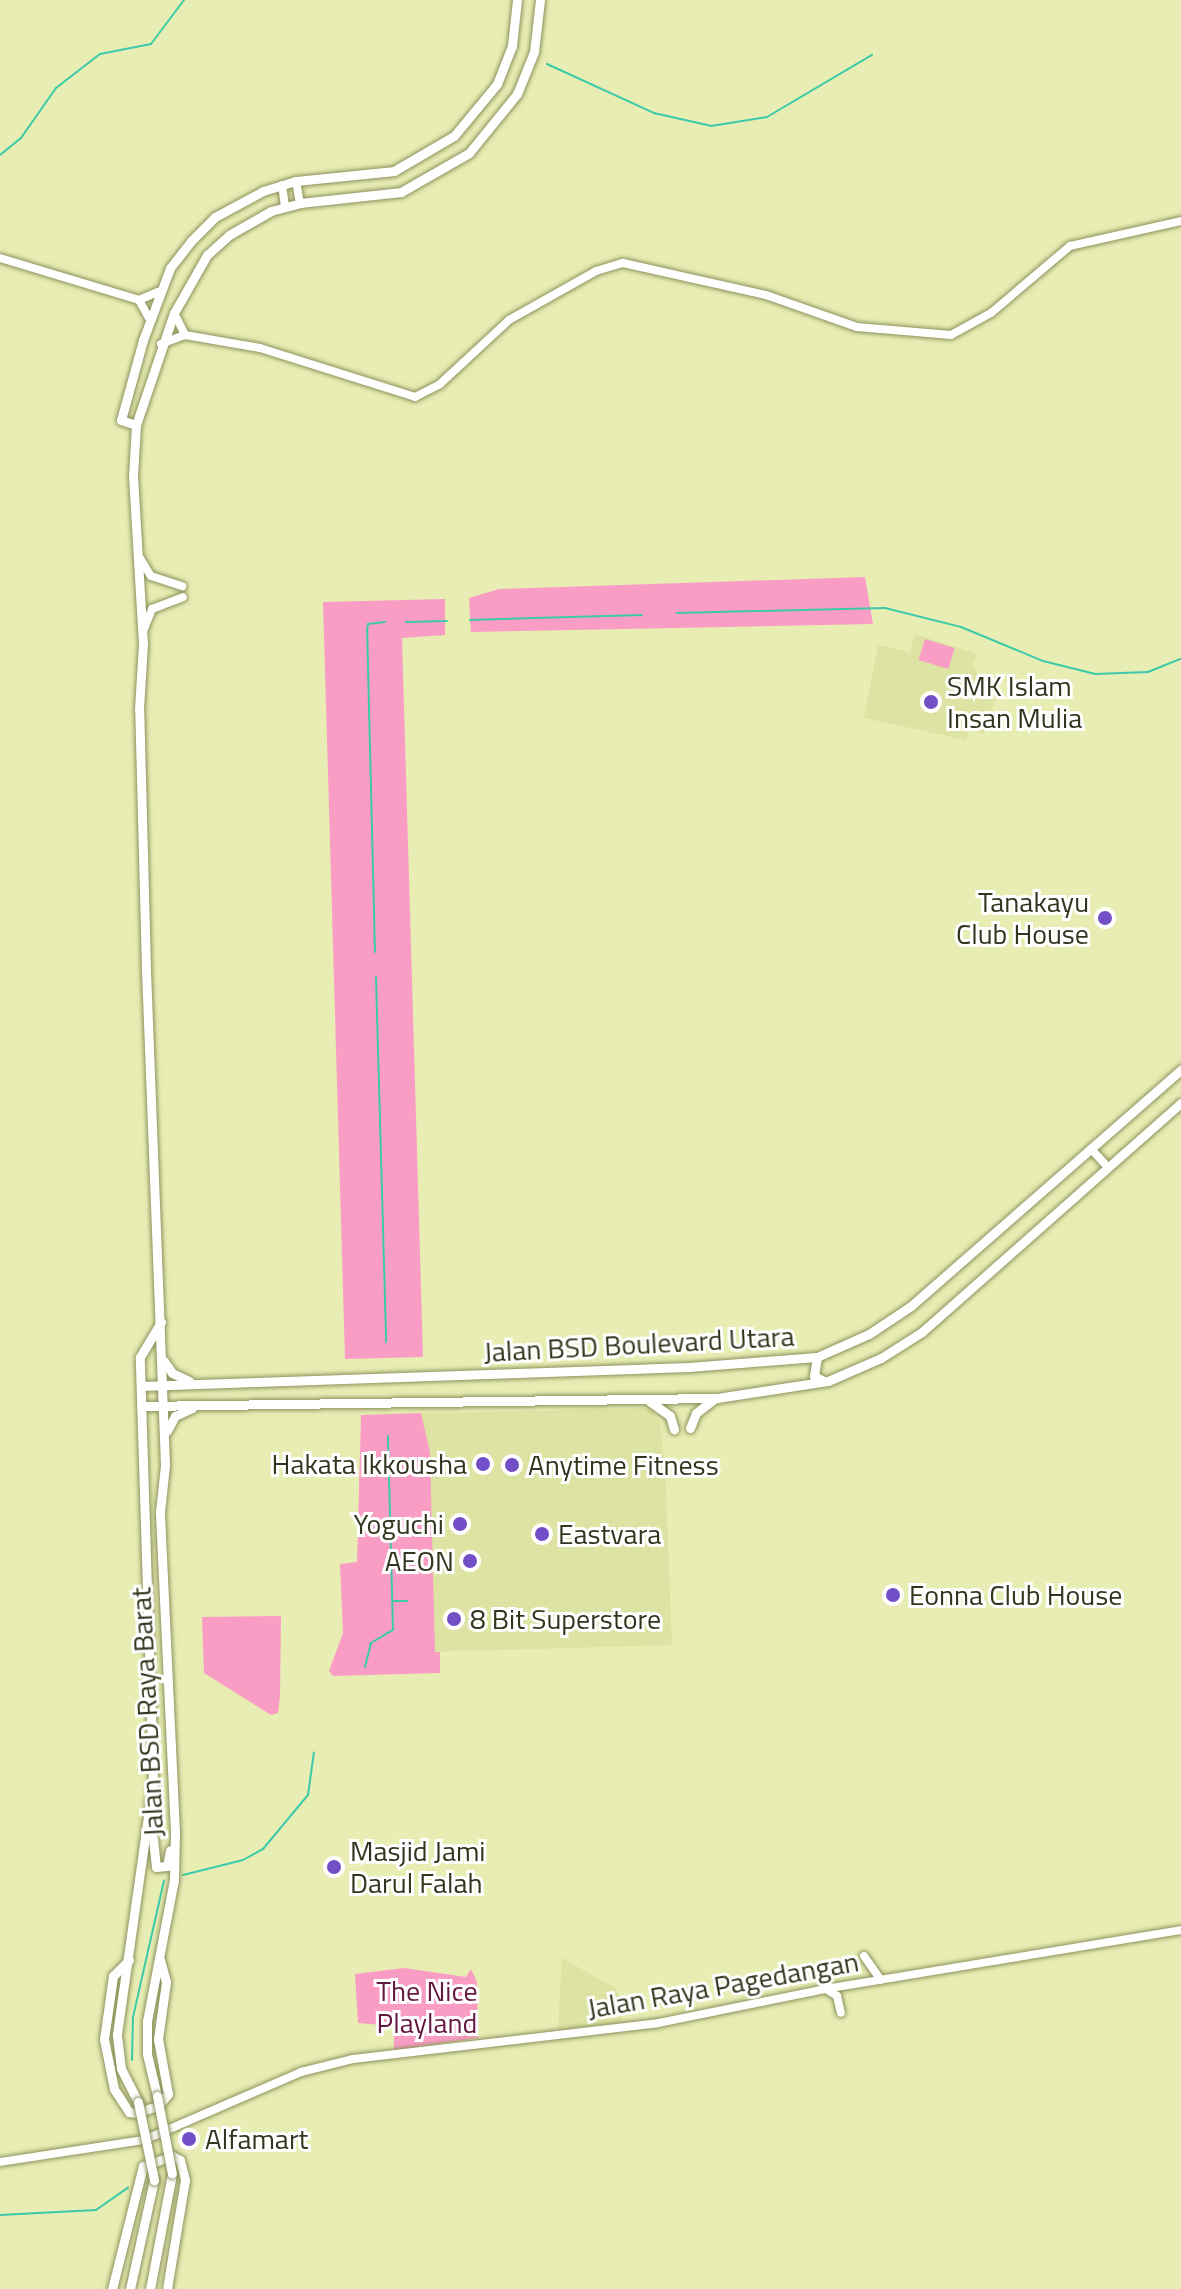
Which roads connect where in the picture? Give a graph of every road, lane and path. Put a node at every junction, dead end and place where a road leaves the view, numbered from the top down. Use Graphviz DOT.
graph roads {
  1 [pos="517,0"];
  2 [pos="540,0"];
  3 [pos="296,181"];
  4 [pos="282,185"];
  5 [pos="300,203"];
  6 [pos="285,207"];
  7 [pos="1181,221"];
  8 [pos="0,258"];
  9 [pos="158,292"];
  10 [pos="139,300"];
  11 [pos="174,313"];
  12 [pos="149,318"];
  13 [pos="185,335"];
  14 [pos="161,344"];
  15 [pos="136,425"];
  16 [pos="140,558"];
  17 [pos="182,586"];
  18 [pos="183,597"];
  19 [pos="143,633"];
  20 [pos="1181,1070"];
  21 [pos="1181,1103"];
  22 [pos="1091,1149"];
  23 [pos="1107,1166"];
  24 [pos="161,1322"];
  25 [pos="162,1355"];
  26 [pos="817,1357"];
  27 [pos="828,1381"];
  28 [pos="232,1382"];
  29 [pos="202,1383"];
  30 [pos="163,1385"];
  31 [pos="141,1386"];
  32 [pos="645,1398"];
  33 [pos="717,1398"];
  34 [pos="203,1404"];
  35 [pos="163,1405"];
  36 [pos="141,1406"];
  37 [pos="231,1406"];
  38 [pos="690,1428"];
  39 [pos="674,1429"];
  40 [pos="164,1439"];
  41 [pos="153,1780"];
  42 [pos="169,1783"];
  43 [pos="1181,1930"];
  44 [pos="159,1956"];
  45 [pos="864,1956"];
  46 [pos="129,1960"];
  47 [pos="882,1980"];
  48 [pos="825,1989"];
  49 [pos="841,2013"];
  50 [pos="0,2162"];
  51 [pos="112,2289"];
  52 [pos="130,2289"];
  53 [pos="150,2289"];
  54 [pos="167,2289"];
  1 -- 3 [label="main road"];
  2 -- 5 [label="main road"];
  3 -- 4 [label="main road"];
  3 -- 5 [label="street"];
  4 -- 6 [label="street"];
  4 -- 9 [label="main road"];
  5 -- 6 [label="main road"];
  6 -- 11 [label="main road"];
  7 -- 13 [label="street"];
  8 -- 10 [label="street"];
  9 -- 10 [label="street"];
  9 -- 12 [label="main road"];
  10 -- 12 [label="street"];
  11 -- 13 [label="street"];
  11 -- 14 [label="main road"];
  12 -- 15 [label="main road"];
  13 -- 14 [label="street"];
  14 -- 15 [label="main road"];
  15 -- 16 [label="main road, Jalan BSD Raya Barat"];
  16 -- 17 [label="street"];
  16 -- 19 [label="main road, Jalan BSD Raya Barat"];
  18 -- 19 [label="street"];
  19 -- 24 [label="main road, Jalan BSD Raya Barat"];
  20 -- 22 [label="main road, Jalan BSD Boulevard Utara"];
  21 -- 23 [label="main road, Jalan BSD Boulevard Utara"];
  22 -- 23 [label="street"];
  22 -- 26 [label="main road, Jalan BSD Boulevard Utara"];
  23 -- 27 [label="main road, Jalan BSD Boulevard Utara"];
  24 -- 25 [label="main road, Jalan BSD Raya Barat"];
  24 -- 31 [label="main road, Jalan BSD Raya Barat"];
  25 -- 29 [label="main road"];
  25 -- 30 [label="main road, Jalan BSD Raya Barat"];
  26 -- 27 [label="main road"];
  26 -- 28 [label="main road, Jalan BSD Boulevard Utara"];
  27 -- 33 [label="main road, Jalan BSD Boulevard Utara"];
  28 -- 29 [label="main road, Jalan BSD Boulevard Utara"];
  28 -- 37 [label="main road"];
  29 -- 30 [label="main road, Jalan BSD Boulevard Utara"];
  30 -- 31 [label="main road, Jalan BSD Boulevard Utara"];
  30 -- 35 [label="main road, Jalan BSD Raya Barat"];
  31 -- 36 [label="main road, Jalan BSD Raya Barat"];
  32 -- 33 [label="main road, Jalan BSD Boulevard Utara"];
  32 -- 37 [label="main road, Jalan BSD Boulevard Utara"];
  32 -- 39 [label="main road"];
  33 -- 38 [label="main road"];
  34 -- 35 [label="main road, Jalan BSD Boulevard Utara"];
  34 -- 37 [label="main road, Jalan BSD Boulevard Utara"];
  34 -- 40 [label="main road"];
  35 -- 36 [label="main road, Jalan BSD Boulevard Utara"];
  35 -- 40 [label="main road, Jalan BSD Raya Barat"];
  36 -- 41 [label="main road, Jalan BSD Raya Barat"];
  40 -- 42 [label="main road, Jalan BSD Raya Barat"];
  41 -- 42 [label="main road"];
  41 -- 46 [label="main road, Jalan BSD Raya Barat"];
  42 -- 44 [label="main road, Jalan BSD Raya Barat"];
  43 -- 47 [label="street, Jalan Raya Pagedangan"];
  44 -- 46 [label="main road"];
  44 -- 53 [label="main road, Jalan BSD Raya Barat, bridge"];
  45 -- 47 [label="street"];
  46 -- 52 [label="main road, Jalan BSD Raya Barat, bridge"];
  47 -- 48 [label="street, Jalan Raya Pagedangan"];
  48 -- 49 [label="street"];
  48 -- 50 [label="street, Jalan Raya Pagedangan"];
  51 -- 54 [label="main road"];
}
